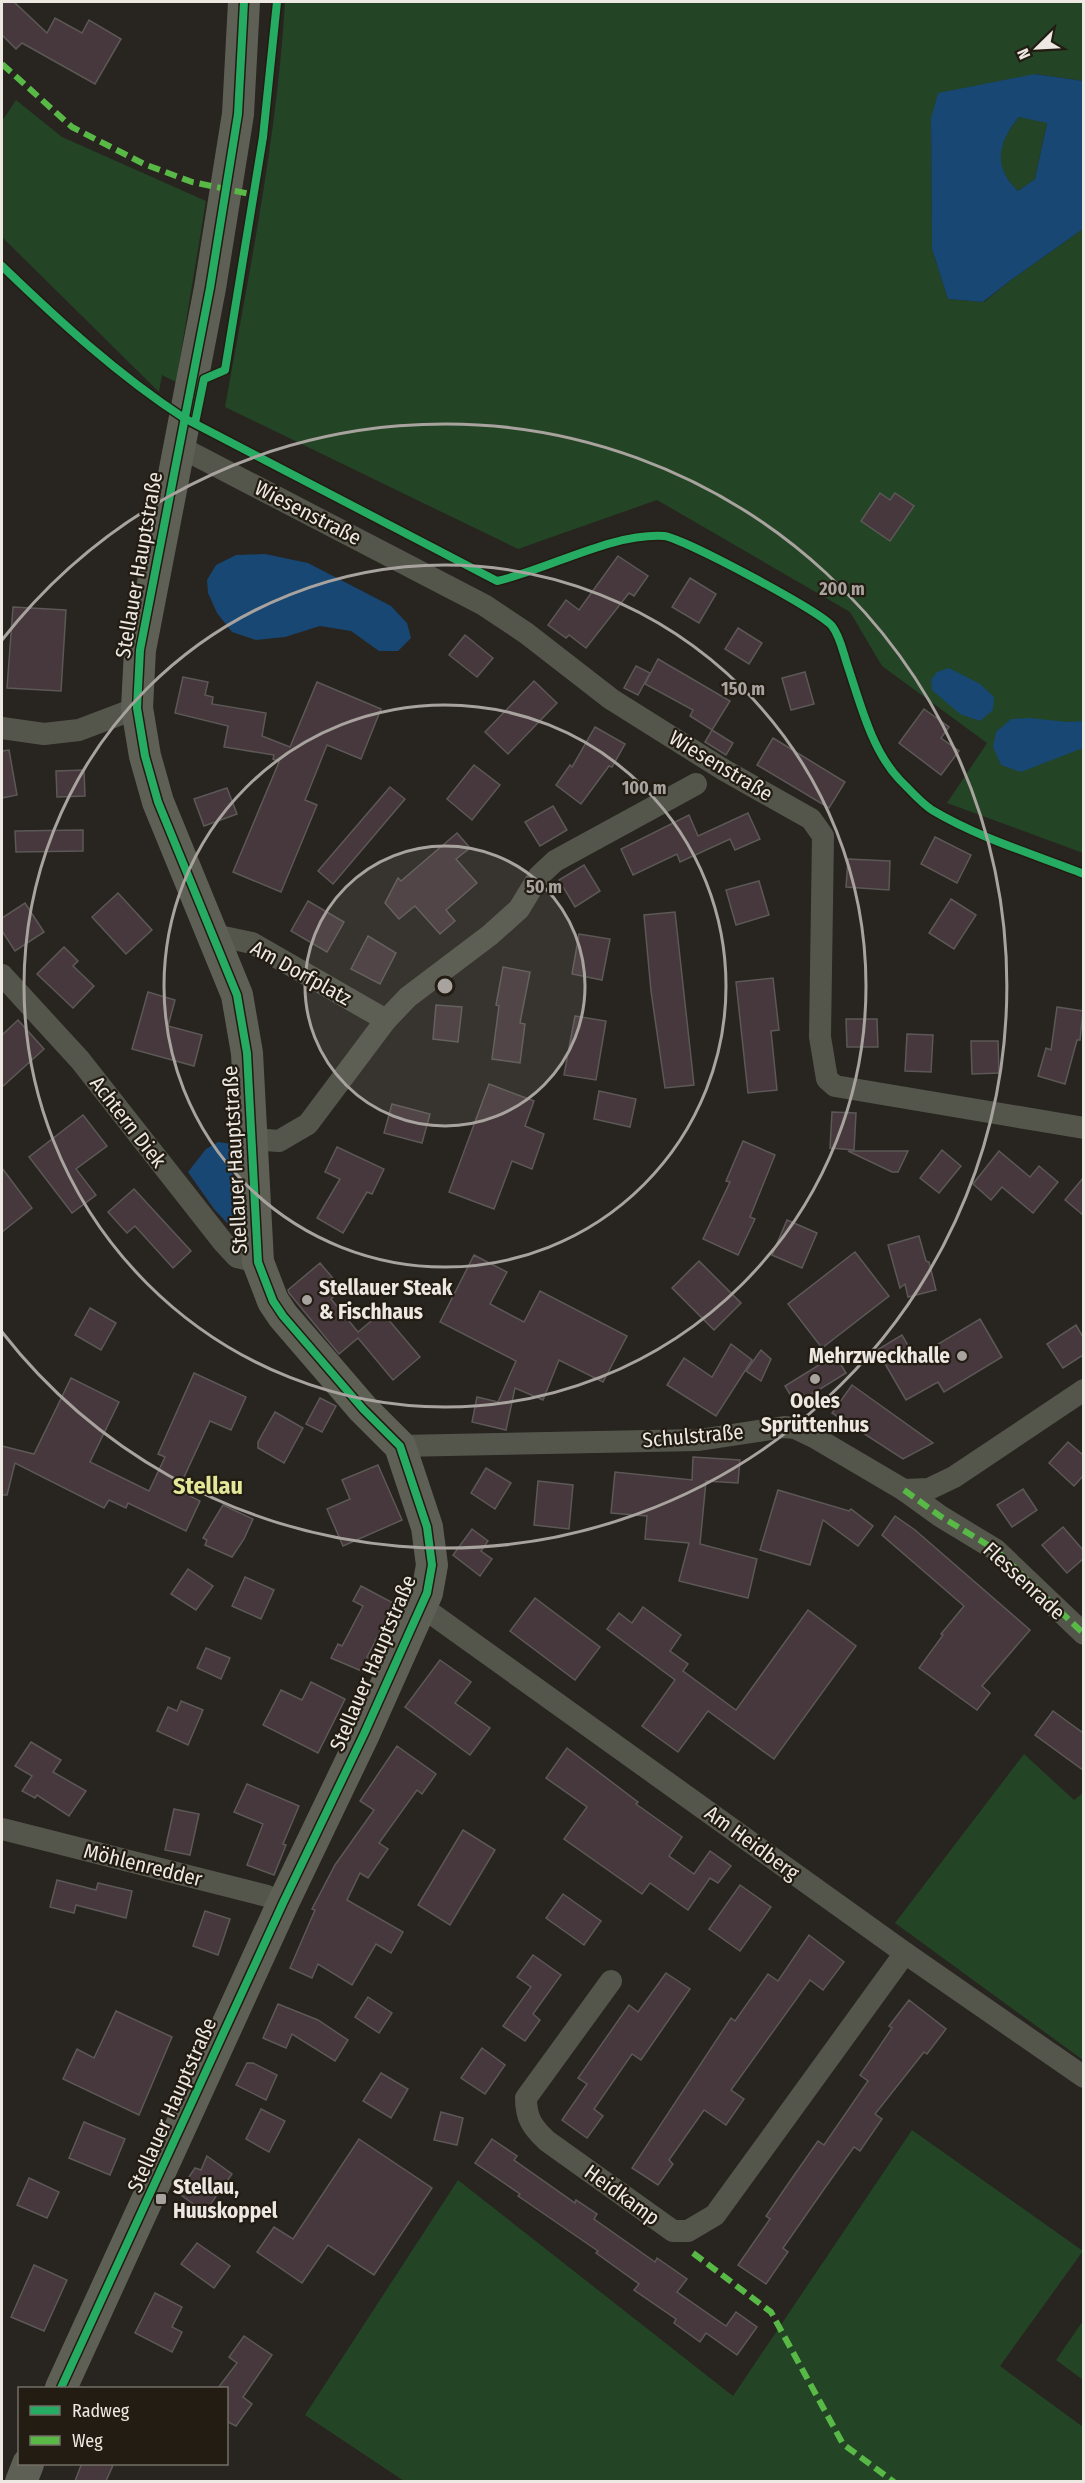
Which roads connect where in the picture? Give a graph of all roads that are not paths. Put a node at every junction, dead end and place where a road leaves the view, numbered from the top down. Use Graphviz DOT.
graph roads {
  1 [pos="244,2"];
  2 [pos="178,446"];
  3 [pos="137,708"];
  4 [pos="2,728"];
  5 [pos="696,784"];
  6 [pos="214,935"];
  7 [pos="2,975"];
  8 [pos="386,1020"];
  9 [pos="1083,1128"];
  10 [pos="252,1139"];
  11 [pos="258,1262"];
  12 [pos="1083,1390"];
  13 [pos="400,1446"];
  14 [pos="904,1490"];
  15 [pos="422,1606"];
  16 [pos="1083,1634"];
  17 [pos="2,1829"];
  18 [pos="283,1903"];
  19 [pos="905,1953"];
  20 [pos="611,1981"];
  21 [pos="1083,2077"];
  22 [pos="61,2387"];
  23 [pos="27,2465"];
  24 [pos="21,2481"];
  1 -- 2 [label="street, Stellauer Hauptstraße"];
  2 -- 3 [label="street, Stellauer Hauptstraße"];
  2 -- 9 [label="street, Wiesenstraße"];
  3 -- 4 [label="street"];
  3 -- 6 [label="street, Stellauer Hauptstraße"];
  5 -- 8 [label="street"];
  6 -- 8 [label="street, Am Dorfplatz"];
  6 -- 10 [label="street, Stellauer Hauptstraße"];
  7 -- 11 [label="street, Achtern Diek"];
  8 -- 10 [label="street"];
  10 -- 11 [label="street, Stellauer Hauptstraße"];
  11 -- 13 [label="street, Stellauer Hauptstraße"];
  12 -- 14 [label="street"];
  13 -- 14 [label="street, Schulstraße"];
  13 -- 15 [label="street, Stellauer Hauptstraße"];
  14 -- 16 [label="street, Flessenrade"];
  15 -- 18 [label="street, Stellauer Hauptstraße"];
  15 -- 19 [label="street, Am Heidberg"];
  17 -- 18 [label="street, Möhlenredder"];
  18 -- 22 [label="street, Stellauer Hauptstraße"];
  19 -- 20 [label="street, Heidkamp"];
  19 -- 21 [label="street, Am Heidberg"];
  23 -- 24 [label="street"];
}
